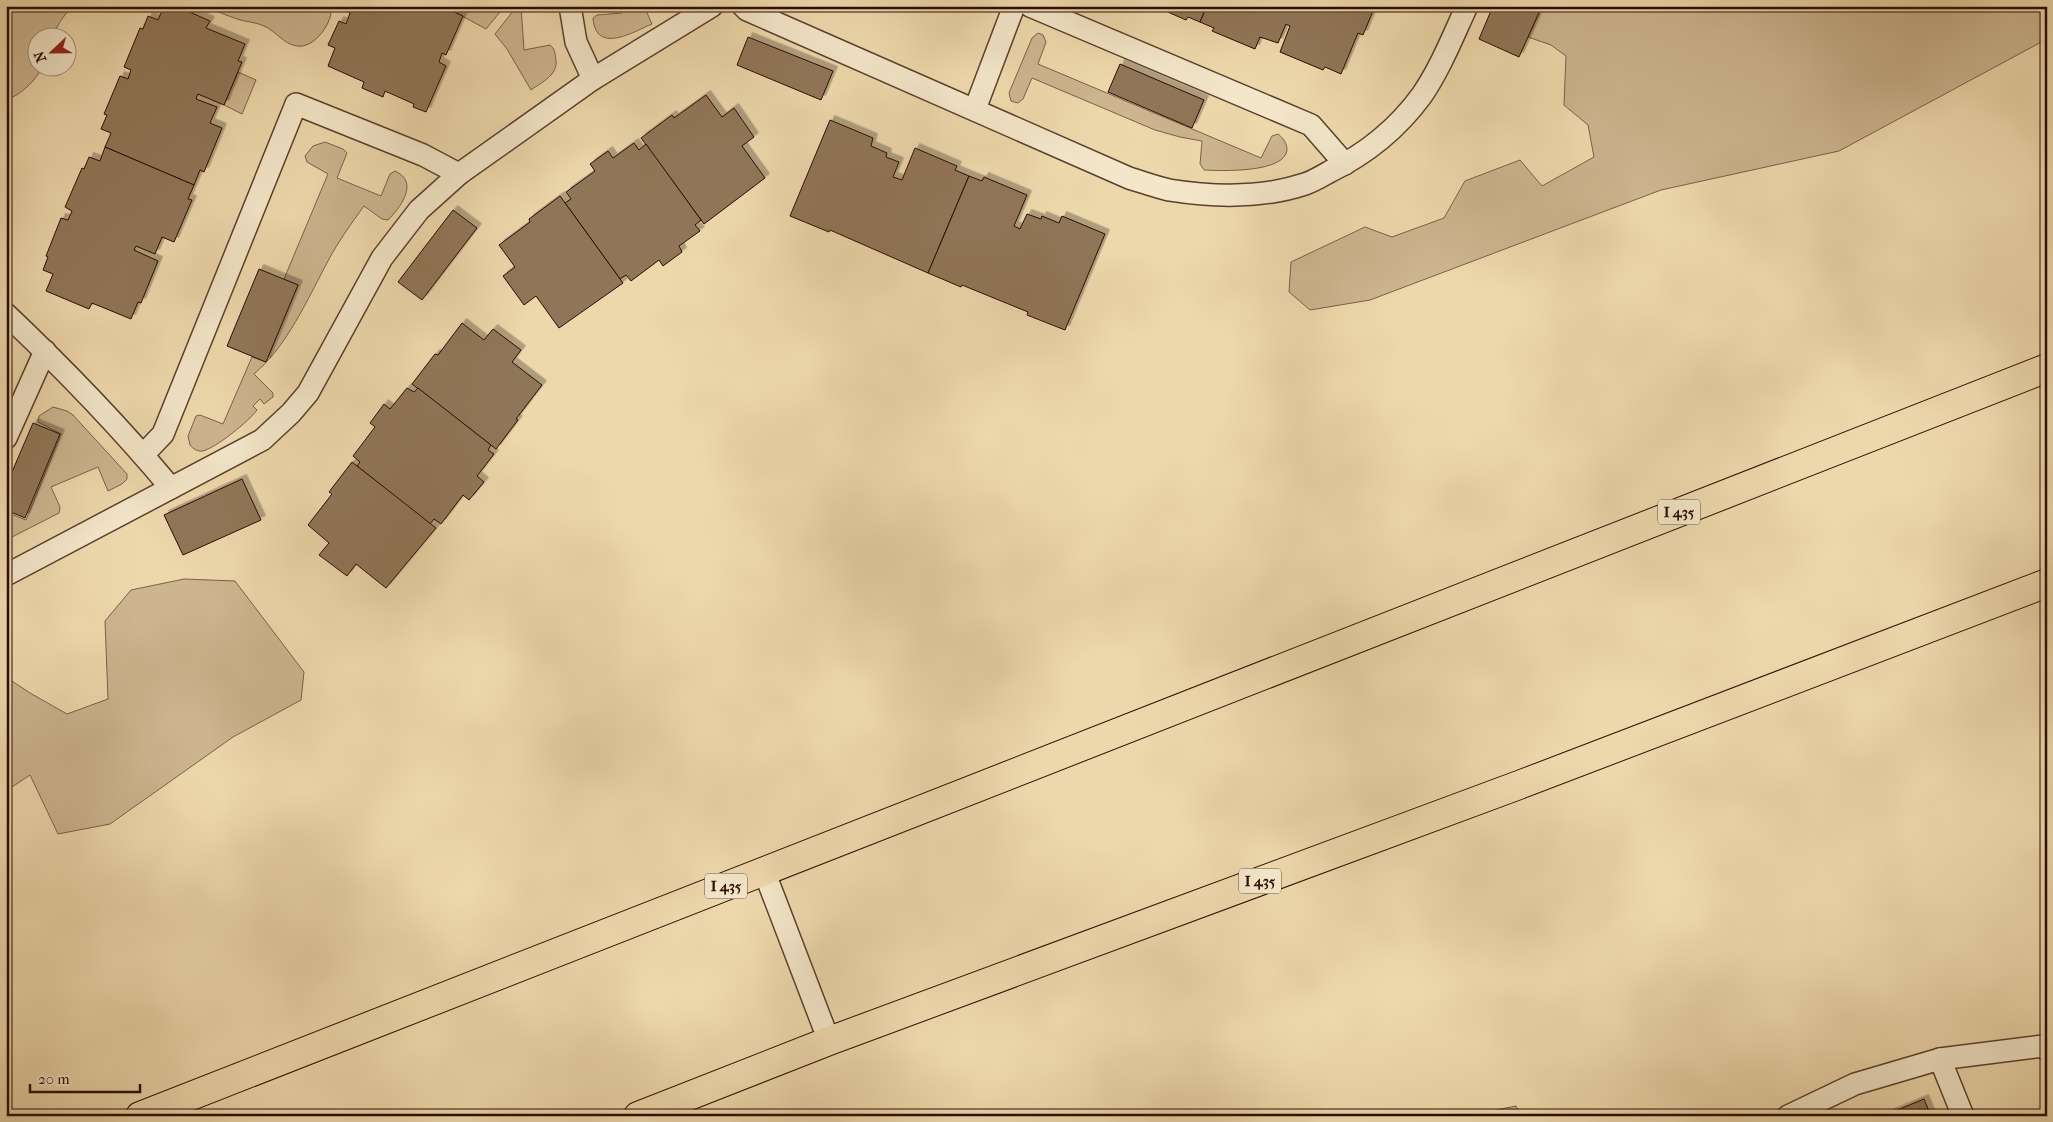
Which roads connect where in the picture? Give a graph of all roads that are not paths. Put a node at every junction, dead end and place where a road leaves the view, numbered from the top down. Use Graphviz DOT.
graph roads {
  1 [pos="570,6"];
  2 [pos="712,6"];
  3 [pos="743,6"];
  4 [pos="1014,6"];
  5 [pos="1030,6"];
  6 [pos="1467,6"];
  7 [pos="593,79"];
  8 [pos="975,109"];
  9 [pos="1345,164"];
  10 [pos="459,174"];
  11 [pos="6,314"];
  12 [pos="45,351"];
  13 [pos="2047,368"];
  14 [pos="6,438"];
  15 [pos="143,455"];
  16 [pos="171,488"];
  17 [pos="6,575"];
  18 [pos="2047,583"];
  19 [pos="764,871"];
  20 [pos="829,1041"];
  21 [pos="2047,1050"];
  22 [pos="1940,1059"];
  23 [pos="140,1116"];
  24 [pos="638,1116"];
  25 [pos="1788,1116"];
  26 [pos="1963,1116"];
  1 -- 7 [label="lane"];
  2 -- 7 [label="lane"];
  3 -- 8 [label="lane"];
  4 -- 8 [label="lane"];
  5 -- 9 [label="lane"];
  6 -- 9 [label="lane"];
  7 -- 10 [label="lane"];
  8 -- 9 [label="lane"];
  10 -- 15 [label="lane"];
  10 -- 16 [label="lane"];
  11 -- 12 [label="lane"];
  12 -- 14 [label="lane"];
  12 -- 15 [label="lane"];
  13 -- 19 [label="highway, I 435"];
  15 -- 16 [label="lane"];
  16 -- 17 [label="lane"];
  18 -- 20 [label="highway, I 435"];
  19 -- 20 [label="lane"];
  19 -- 23 [label="highway, I 435"];
  20 -- 24 [label="highway, I 435"];
  21 -- 22 [label="lane"];
  22 -- 25 [label="lane"];
  22 -- 26 [label="lane"];
}
